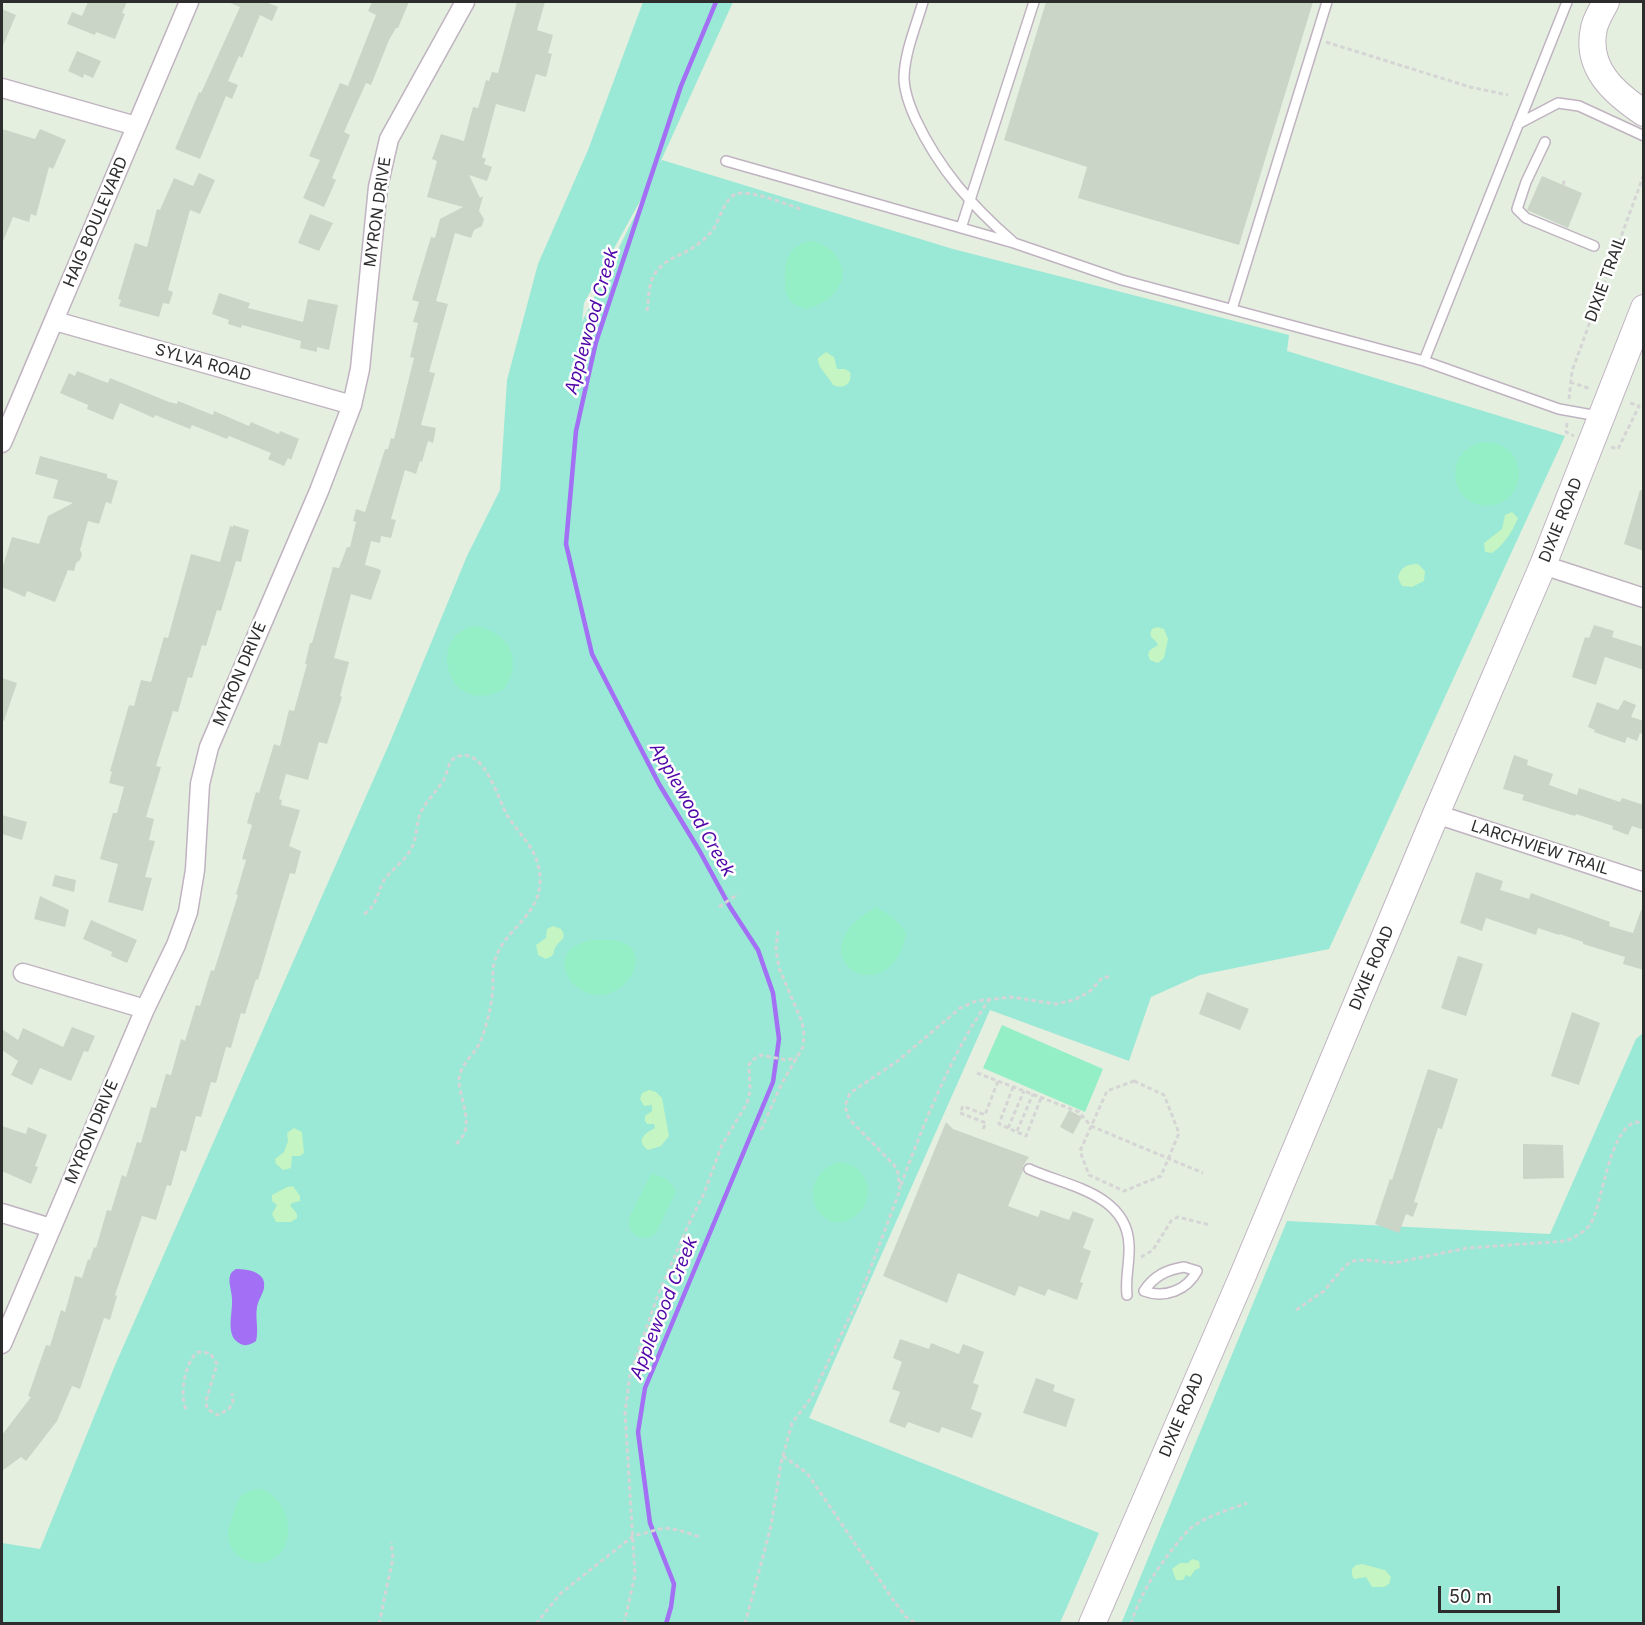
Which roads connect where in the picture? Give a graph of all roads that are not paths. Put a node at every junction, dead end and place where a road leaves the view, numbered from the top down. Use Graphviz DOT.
graph roads {
  1 [pos="189,2"];
  2 [pos="465,2"];
  3 [pos="923,2"];
  4 [pos="1034,2"];
  5 [pos="1327,2"];
  6 [pos="1567,2"];
  7 [pos="1606,2"];
  8 [pos="2,87"];
  9 [pos="1644,113"];
  10 [pos="1518,124"];
  11 [pos="136,126"];
  12 [pos="1644,135"];
  13 [pos="1545,142"];
  14 [pos="726,161"];
  15 [pos="970,202"];
  16 [pos="961,228"];
  17 [pos="1014,243"];
  18 [pos="1593,246"];
  19 [pos="1644,308"];
  20 [pos="1232,309"];
  21 [pos="54,321"];
  22 [pos="1424,361"];
  23 [pos="352,405"];
  24 [pos="1602,417"];
  25 [pos="2,443"];
  26 [pos="1543,565"];
  27 [pos="1644,598"];
  28 [pos="1436,814"];
  29 [pos="1644,882"];
  30 [pos="23,974"];
  31 [pos="145,1009"];
  32 [pos="1029,1169"];
  33 [pos="2,1213"];
  34 [pos="51,1228"];
  35 [pos="1197,1271"];
  36 [pos="1127,1296"];
  37 [pos="2,1344"];
  38 [pos="1092,1623"];
  1 -- 11 [label="street, HAIG BOULEVARD"];
  2 -- 23 [label="street, MYRON DRIVE"];
  3 -- 15 [label="lane"];
  4 -- 15 [label="lane"];
  5 -- 20 [label="lane"];
  6 -- 10 [label="lane"];
  7 -- 9 [label="main road"];
  8 -- 11 [label="street"];
  10 -- 12 [label="lane"];
  10 -- 22 [label="lane"];
  11 -- 21 [label="street, HAIG BOULEVARD"];
  13 -- 18 [label="lane"];
  14 -- 16 [label="lane"];
  15 -- 16 [label="lane"];
  15 -- 17 [label="lane"];
  16 -- 17 [label="lane"];
  17 -- 20 [label="lane"];
  19 -- 24 [label="main road, DIXIE ROAD"];
  20 -- 22 [label="lane"];
  21 -- 23 [label="street, SYLVA ROAD"];
  21 -- 25 [label="street, HAIG BOULEVARD"];
  22 -- 24 [label="lane"];
  23 -- 31 [label="street, MYRON DRIVE"];
  24 -- 26 [label="main road, DIXIE ROAD"];
  26 -- 27 [label="street"];
  26 -- 28 [label="main road, DIXIE ROAD"];
  28 -- 29 [label="street, LARCHVIEW TRAIL"];
  28 -- 38 [label="main road, DIXIE ROAD"];
  30 -- 31 [label="street"];
  31 -- 34 [label="street, MYRON DRIVE"];
  32 -- 36 [label="lane"];
  33 -- 34 [label="street"];
  34 -- 37 [label="street, MYRON DRIVE"];
  35 -- 35 [label="lane"];
}
